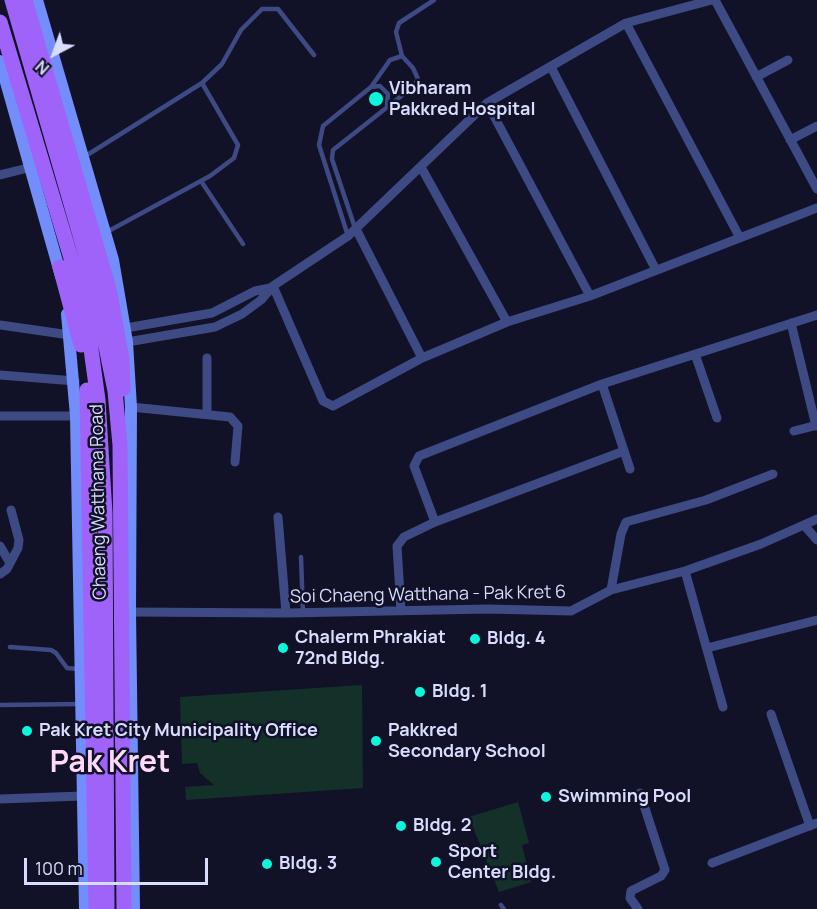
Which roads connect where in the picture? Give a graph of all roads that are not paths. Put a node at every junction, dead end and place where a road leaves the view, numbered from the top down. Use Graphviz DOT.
graph roads {
  1 [pos="12,0"];
  2 [pos="25,0"];
  3 [pos="38,0"];
  4 [pos="434,0"];
  5 [pos="713,0"];
  6 [pos="0,22"];
  7 [pos="626,24"];
  8 [pos="314,55"];
  9 [pos="402,56"];
  10 [pos="788,60"];
  11 [pos="0,61"];
  12 [pos="551,67"];
  13 [pos="756,77"];
  14 [pos="202,82"];
  15 [pos="371,87"];
  16 [pos="487,103"];
  17 [pos="387,105"];
  18 [pos="817,126"];
  19 [pos="790,140"];
  20 [pos="84,157"];
  21 [pos="32,167"];
  22 [pos="421,167"];
  23 [pos="0,175"];
  24 [pos="201,181"];
  25 [pos="817,189"];
  26 [pos="817,208"];
  27 [pos="356,229"];
  28 [pos="105,233"];
  29 [pos="348,236"];
  30 [pos="740,238"];
  31 [pos="243,244"];
  32 [pos="60,267"];
  33 [pos="656,270"];
  34 [pos="272,287"];
  35 [pos="590,296"];
  36 [pos="817,315"];
  37 [pos="507,322"];
  38 [pos="791,323"];
  39 [pos="0,325"];
  40 [pos="126,328"];
  41 [pos="70,335"];
  42 [pos="127,342"];
  43 [pos="696,354"];
  44 [pos="207,358"];
  45 [pos="423,358"];
  46 [pos="0,375"];
  47 [pos="75,381"];
  48 [pos="602,384"];
  49 [pos="131,407"];
  50 [pos="207,414"];
  51 [pos="0,416"];
  52 [pos="76,416"];
  53 [pos="717,418"];
  54 [pos="816,425"];
  55 [pos="794,431"];
  56 [pos="120,445"];
  57 [pos="624,451"];
  58 [pos="235,462"];
  59 [pos="630,469"];
  60 [pos="773,474"];
  61 [pos="11,510"];
  62 [pos="278,517"];
  63 [pos="817,519"];
  64 [pos="435,522"];
  65 [pos="804,525"];
  66 [pos="817,540"];
  67 [pos="0,546"];
  68 [pos="301,556"];
  69 [pos="10,563"];
  70 [pos="685,571"];
  71 [pos="0,574"];
  72 [pos="612,590"];
  73 [pos="401,611"];
  74 [pos="130,612"];
  75 [pos="286,613"];
  76 [pos="303,613"];
  77 [pos="817,620"];
  78 [pos="10,646"];
  79 [pos="707,648"];
  80 [pos="81,669"];
  81 [pos="81,704"];
  82 [pos="0,705"];
  83 [pos="723,707"];
  84 [pos="771,714"];
  85 [pos="640,793"];
  86 [pos="82,796"];
  87 [pos="0,799"];
  88 [pos="814,825"];
  89 [pos="712,863"];
  90 [pos="85,909"];
  91 [pos="96,909"];
  92 [pos="107,909"];
  93 [pos="124,909"];
  94 [pos="134,909"];
  95 [pos="638,909"];
  1 -- 56 [label="main road, Chaeng Watthana Road"];
  2 -- 56 [label="main road"];
  3 -- 20 [label="main road, Chaeng Watthana Road"];
  4 -- 9 [label="lane"];
  5 -- 7 [label="street"];
  5 -- 13 [label="street"];
  6 -- 92 [label="main road, Chaeng Watthana Road"];
  7 -- 12 [label="street"];
  7 -- 30 [label="street"];
  8 -- 14 [label="lane"];
  9 -- 15 [label="lane"];
  9 -- 17 [label="lane"];
  10 -- 13 [label="street"];
  11 -- 21 [label="main road, Chaeng Watthana Road"];
  12 -- 16 [label="street"];
  12 -- 33 [label="street"];
  13 -- 19 [label="street"];
  14 -- 20 [label="lane"];
  14 -- 24 [label="lane"];
  15 -- 17 [label="lane"];
  15 -- 29 [label="lane"];
  16 -- 22 [label="street"];
  16 -- 35 [label="street"];
  17 -- 27 [label="lane"];
  18 -- 19 [label="street"];
  19 -- 25 [label="street"];
  20 -- 28 [label="main road, Chaeng Watthana Road"];
  21 -- 23 [label="street"];
  21 -- 32 [label="main road, Chaeng Watthana Road"];
  22 -- 27 [label="street"];
  22 -- 37 [label="street"];
  24 -- 28 [label="lane"];
  24 -- 31 [label="lane"];
  26 -- 30 [label="street"];
  27 -- 29 [label="street"];
  27 -- 45 [label="street"];
  28 -- 40 [label="main road, Chaeng Watthana Road"];
  29 -- 34 [label="street"];
  30 -- 33 [label="street"];
  32 -- 41 [label="main road, Chaeng Watthana Road"];
  32 -- 91 [label="main road"];
  33 -- 35 [label="street"];
  34 -- 40 [label="street"];
  34 -- 42 [label="street"];
  34 -- 45 [label="street"];
  35 -- 37 [label="street"];
  36 -- 38 [label="street"];
  37 -- 45 [label="street"];
  38 -- 43 [label="street"];
  38 -- 54 [label="street"];
  39 -- 41 [label="street"];
  40 -- 42 [label="main road, Chaeng Watthana Road"];
  41 -- 47 [label="main road, Chaeng Watthana Road"];
  42 -- 49 [label="main road, Chaeng Watthana Road"];
  43 -- 48 [label="street"];
  43 -- 53 [label="street"];
  44 -- 50 [label="street"];
  46 -- 47 [label="street"];
  47 -- 52 [label="main road, Chaeng Watthana Road"];
  48 -- 57 [label="street"];
  48 -- 64 [label="street"];
  49 -- 50 [label="street"];
  49 -- 74 [label="main road, Chaeng Watthana Road"];
  50 -- 58 [label="street"];
  51 -- 52 [label="street"];
  52 -- 80 [label="main road, Chaeng Watthana Road"];
  54 -- 55 [label="street"];
  56 -- 93 [label="main road, Chaeng Watthana Road"];
  57 -- 59 [label="street"];
  57 -- 64 [label="street"];
  60 -- 72 [label="street"];
  61 -- 69 [label="street"];
  62 -- 75 [label="street"];
  63 -- 65 [label="street, Soi Chaeng Watthana - Pak Kret 6"];
  64 -- 73 [label="street"];
  65 -- 66 [label="street"];
  65 -- 70 [label="street, Soi Chaeng Watthana - Pak Kret 6"];
  67 -- 69 [label="street"];
  68 -- 76 [label="lane"];
  69 -- 71 [label="street"];
  70 -- 72 [label="street, Soi Chaeng Watthana - Pak Kret 6"];
  70 -- 79 [label="street"];
  72 -- 73 [label="street, Soi Chaeng Watthana - Pak Kret 6"];
  73 -- 76 [label="street, Soi Chaeng Watthana - Pak Kret 6"];
  74 -- 75 [label="street, Soi Chaeng Watthana - Pak Kret 6"];
  74 -- 94 [label="main road, Chaeng Watthana Road"];
  75 -- 76 [label="street, Soi Chaeng Watthana - Pak Kret 6"];
  77 -- 79 [label="street"];
  78 -- 80 [label="lane"];
  79 -- 83 [label="street"];
  80 -- 81 [label="main road, Chaeng Watthana Road"];
  81 -- 82 [label="lane"];
  81 -- 86 [label="main road, Chaeng Watthana Road"];
  84 -- 88 [label="street"];
  85 -- 95 [label="street"];
  86 -- 87 [label="street"];
  86 -- 90 [label="main road, Chaeng Watthana Road"];
  88 -- 89 [label="street"];
}
